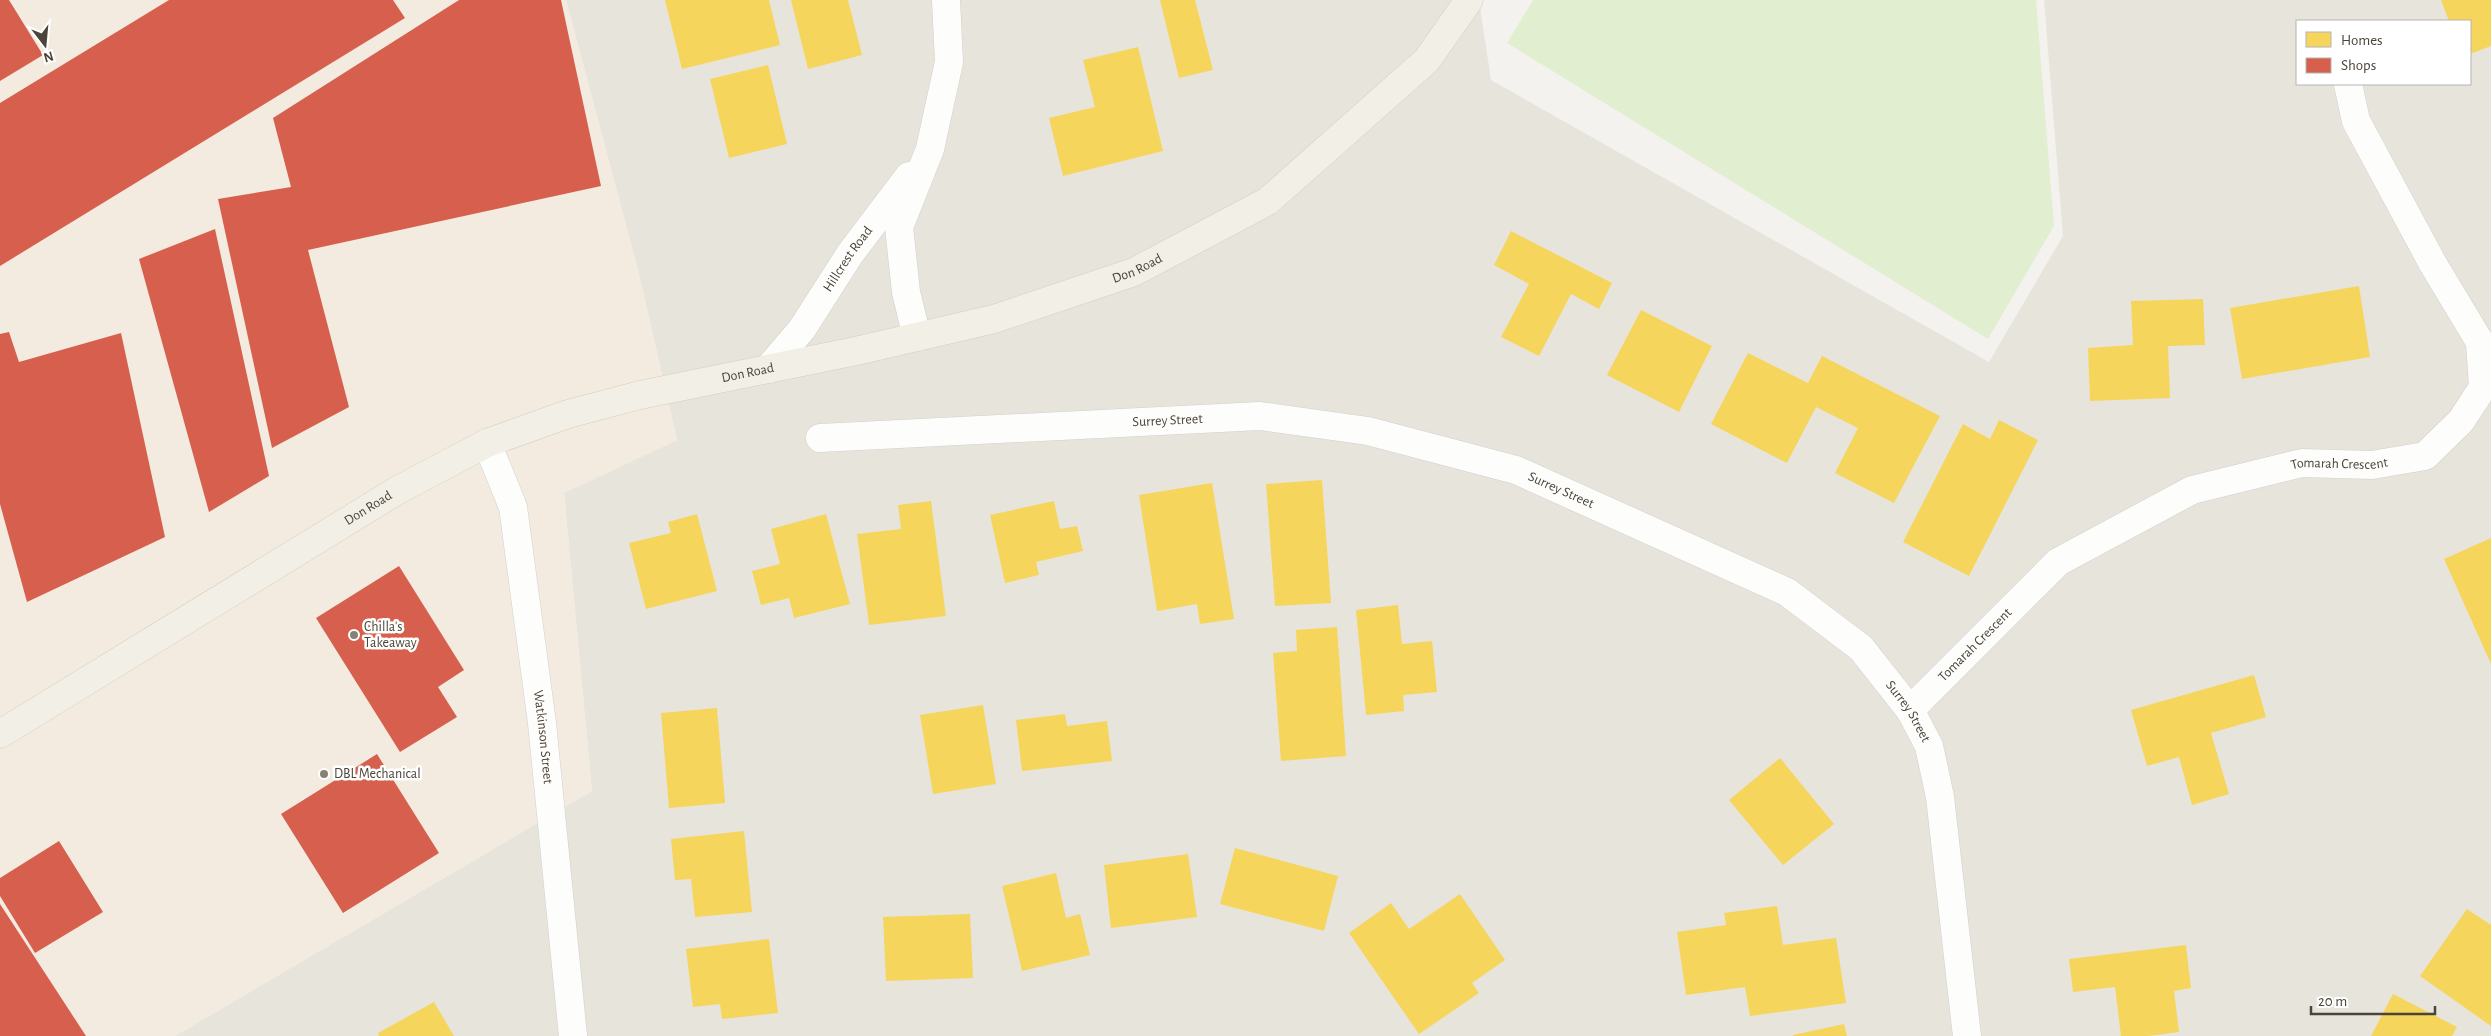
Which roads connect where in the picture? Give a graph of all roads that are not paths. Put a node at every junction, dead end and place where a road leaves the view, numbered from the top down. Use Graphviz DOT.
graph roads {
  1 [pos="946,0"];
  2 [pos="1469,0"];
  3 [pos="2348,85"];
  4 [pos="930,149"];
  5 [pos="917,337"];
  6 [pos="768,369"];
  7 [pos="820,438"];
  8 [pos="487,443"];
  9 [pos="1910,710"];
  10 [pos="0,734"];
  11 [pos="572,1036"];
  12 [pos="1967,1036"];
  1 -- 4 [label="street, Hillcrest Road"];
  2 -- 5 [label="main road, Don Road"];
  3 -- 9 [label="street, Tomarah Crescent"];
  4 -- 5 [label="street, Hillcrest Road"];
  4 -- 6 [label="street, Hillcrest Road"];
  5 -- 6 [label="main road, Don Road"];
  6 -- 8 [label="main road, Don Road"];
  7 -- 9 [label="street, Surrey Street"];
  8 -- 10 [label="main road, Don Road"];
  8 -- 11 [label="street, Watkinson Street"];
  9 -- 12 [label="street, Surrey Street"];
}
